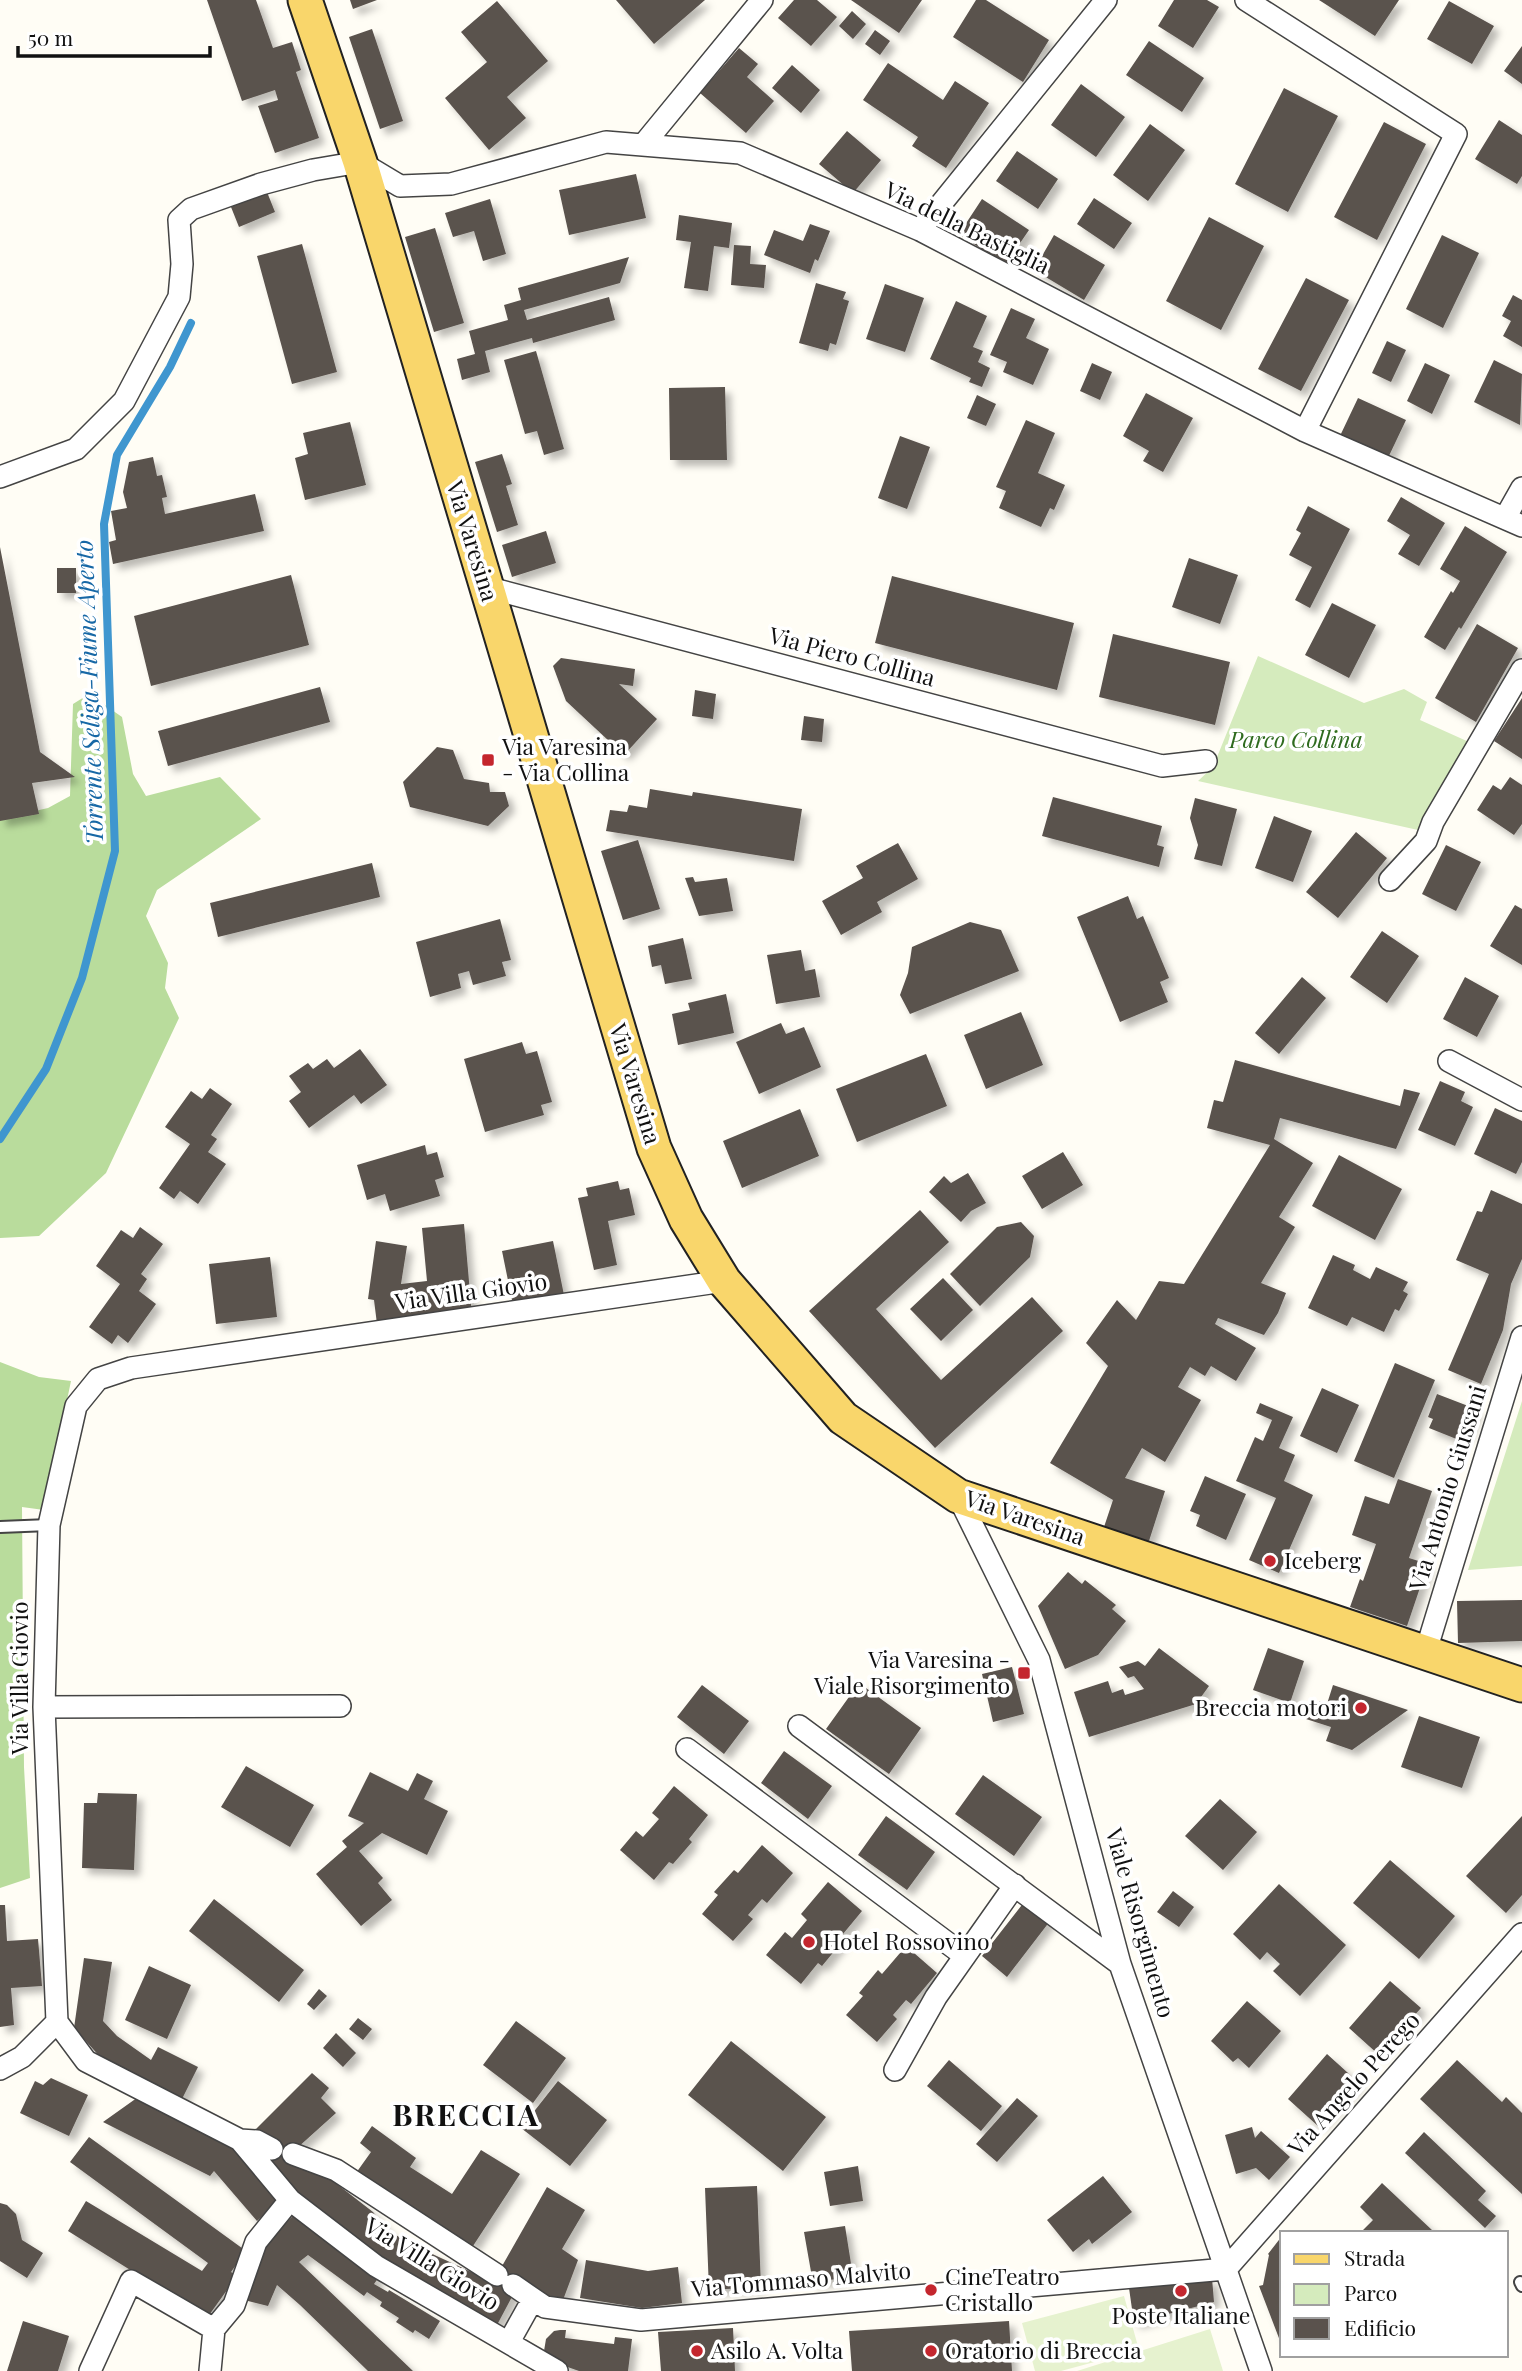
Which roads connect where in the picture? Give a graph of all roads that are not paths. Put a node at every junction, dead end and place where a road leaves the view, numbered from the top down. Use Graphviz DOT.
graph roads {
  1 [pos="305,0"];
  2 [pos="762,0"];
  3 [pos="1106,0"];
  4 [pos="1246,0"];
  5 [pos="643,145"];
  6 [pos="360,162"];
  7 [pos="920,230"];
  8 [pos="1305,432"];
  9 [pos="0,477"];
  10 [pos="1522,488"];
  11 [pos="1514,522"];
  12 [pos="486,587"];
  13 [pos="1522,670"];
  14 [pos="1206,761"];
  15 [pos="1390,880"];
  16 [pos="1449,1061"];
  17 [pos="1522,1100"];
  18 [pos="724,1281"];
  19 [pos="1522,1337"];
  20 [pos="958,1496"];
  21 [pos="49,1525"];
  22 [pos="0,1527"];
  23 [pos="1425,1654"];
  24 [pos="1522,1685"];
  25 [pos="340,1706"];
  26 [pos="44,1707"];
  27 [pos="799,1726"];
  28 [pos="687,1749"];
  29 [pos="1015,1885"];
  30 [pos="1522,1934"];
  31 [pos="965,1956"];
  32 [pos="1121,1964"];
  33 [pos="57,2022"];
  34 [pos="0,2069"];
  35 [pos="895,2070"];
  36 [pos="240,2140"];
  37 [pos="272,2149"];
  38 [pos="293,2154"];
  39 [pos="290,2200"];
  40 [pos="1226,2269"];
  41 [pos="533,2299"];
  42 [pos="214,2329"];
  43 [pos="509,2342"];
  44 [pos="90,2371"];
  45 [pos="210,2371"];
  46 [pos="557,2371"];
  47 [pos="1261,2371"];
  1 -- 6 [label="main road, Via Varesina"];
  2 -- 5 [label="street"];
  3 -- 7 [label="street"];
  4 -- 8 [label="street"];
  5 -- 6 [label="street, Via della Bastiglia"];
  5 -- 7 [label="street, Via della Bastiglia"];
  6 -- 9 [label="street"];
  6 -- 12 [label="main road, Via Varesina"];
  7 -- 8 [label="street, Via della Bastiglia"];
  8 -- 11 [label="street, Via della Bastiglia"];
  10 -- 11 [label="street"];
  12 -- 14 [label="street, Via Piero Collina"];
  12 -- 18 [label="main road, Via Varesina"];
  13 -- 15 [label="street"];
  16 -- 17 [label="street"];
  18 -- 20 [label="main road, Via Varesina"];
  18 -- 21 [label="street, Via Villa Giovio"];
  19 -- 23 [label="street, Via Antonio Giussani"];
  20 -- 23 [label="main road, Via Varesina"];
  20 -- 32 [label="street, Viale Risorgimento"];
  21 -- 22 [label="lane"];
  21 -- 26 [label="street, Via Villa Giovio"];
  23 -- 24 [label="main road, Via Varesina"];
  25 -- 26 [label="street"];
  26 -- 33 [label="street, Via Villa Giovio"];
  27 -- 29 [label="street"];
  28 -- 31 [label="street"];
  29 -- 31 [label="street"];
  29 -- 32 [label="street"];
  30 -- 40 [label="street, Via Angelo Perego"];
  31 -- 35 [label="street"];
  32 -- 40 [label="street, Viale Risorgimento"];
  33 -- 34 [label="street"];
  33 -- 36 [label="street, Via Villa Giovio"];
  36 -- 37 [label="street, Via Villa Giovio"];
  36 -- 39 [label="street, Via Villa Giovio"];
  38 -- 41 [label="street, Via Tommaso Malvito"];
  39 -- 42 [label="street"];
  39 -- 43 [label="street, Via Villa Giovio"];
  40 -- 41 [label="street, Via Tommaso Malvito"];
  40 -- 47 [label="street, Viale Risorgimento"];
  41 -- 43 [label="street"];
  42 -- 44 [label="street"];
  42 -- 45 [label="street"];
  43 -- 46 [label="street, Via Villa Giovio"];
}
